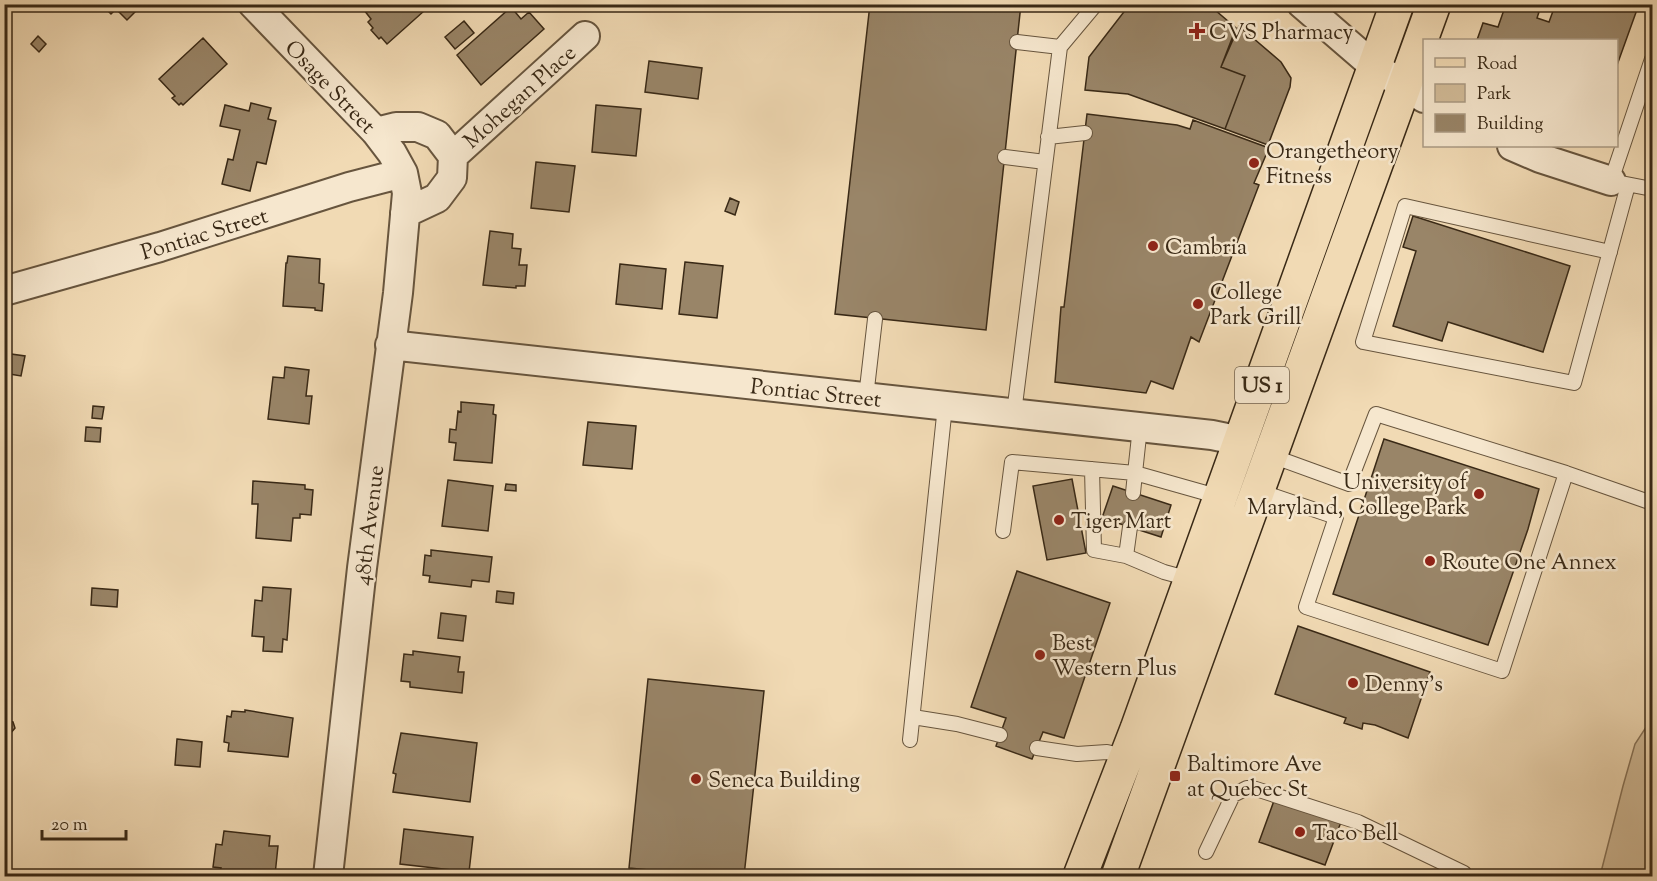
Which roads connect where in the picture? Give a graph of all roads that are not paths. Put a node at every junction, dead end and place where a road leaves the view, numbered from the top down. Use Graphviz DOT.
graph roads {
  1 [pos="253,4"];
  2 [pos="1096,4"];
  3 [pos="1302,4"];
  4 [pos="1397,4"];
  5 [pos="1434,4"];
  6 [pos="585,36"];
  7 [pos="1426,39"];
  8 [pos="1017,42"];
  9 [pos="1060,47"];
  10 [pos="1423,52"];
  11 [pos="1653,59"];
  12 [pos="1375,67"];
  13 [pos="1648,89"];
  14 [pos="1414,92"];
  15 [pos="376,132"];
  16 [pos="1085,133"];
  17 [pos="1048,137"];
  18 [pos="1514,147"];
  19 [pos="453,156"];
  20 [pos="1005,157"];
  21 [pos="1045,162"];
  22 [pos="403,173"];
  23 [pos="1620,183"];
  24 [pos="1653,189"];
  25 [pos="405,213"];
  26 [pos="1610,252"];
  27 [pos="4,291"];
  28 [pos="875,319"];
  29 [pos="390,345"];
  30 [pos="866,397"];
  31 [pos="945,406"];
  32 [pos="1014,413"];
  33 [pos="1140,427"];
  34 [pos="1241,441"];
  35 [pos="1272,456"];
  36 [pos="1092,470"];
  37 [pos="1135,473"];
  38 [pos="1566,473"];
  39 [pos="1259,490"];
  40 [pos="1133,493"];
  41 [pos="1220,497"];
  42 [pos="1653,503"];
  43 [pos="1130,527"];
  44 [pos="1003,531"];
  45 [pos="1126,556"];
  46 [pos="1191,579"];
  47 [pos="913,717"];
  48 [pos="1000,735"];
  49 [pos="910,740"];
  50 [pos="1037,747"];
  51 [pos="1127,758"];
  52 [pos="1206,852"];
  53 [pos="1464,873"];
  54 [pos="327,876"];
  55 [pos="1080,876"];
  56 [pos="1118,876"];
  1 -- 15 [label="street, Osage Street"];
  2 -- 9 [label="lane"];
  3 -- 12 [label="street"];
  4 -- 12 [label="main road, US 1"];
  5 -- 7 [label="main road, US 1"];
  6 -- 19 [label="street, Mohegan Place"];
  8 -- 9 [label="lane"];
  9 -- 17 [label="lane"];
  10 -- 14 [label="main road, US 1"];
  11 -- 13 [label="lane"];
  12 -- 14 [label="street"];
  12 -- 34 [label="main road, US 1"];
  13 -- 23 [label="lane"];
  14 -- 35 [label="main road, US 1"];
  15 -- 19 [label="street, Mohegan Place"];
  15 -- 22 [label="street, Osage Street"];
  16 -- 17 [label="lane"];
  17 -- 21 [label="lane"];
  18 -- 23 [label="street"];
  19 -- 25 [label="street, Mohegan Place"];
  20 -- 21 [label="lane"];
  21 -- 32 [label="lane"];
  22 -- 25 [label="street, 48th Avenue"];
  22 -- 27 [label="street, Pontiac Street"];
  23 -- 24 [label="lane"];
  23 -- 26 [label="lane"];
  25 -- 29 [label="street, 48th Avenue"];
  26 -- 26 [label="lane"];
  28 -- 30 [label="lane"];
  29 -- 30 [label="street, Pontiac Street"];
  29 -- 54 [label="street, 48th Avenue"];
  30 -- 31 [label="street, Pontiac Street"];
  31 -- 32 [label="street, Pontiac Street"];
  31 -- 47 [label="lane"];
  32 -- 33 [label="street, Pontiac Street"];
  33 -- 34 [label="street, Pontiac Street"];
  33 -- 37 [label="lane"];
  34 -- 41 [label="main road, US 1"];
  35 -- 38 [label="lane"];
  35 -- 39 [label="main road, US 1"];
  36 -- 37 [label="lane"];
  36 -- 44 [label="lane"];
  36 -- 45 [label="lane"];
  37 -- 40 [label="lane"];
  37 -- 41 [label="lane"];
  38 -- 39 [label="lane"];
  38 -- 42 [label="lane"];
  39 -- 56 [label="main road, US 1"];
  41 -- 46 [label="main road, US 1"];
  43 -- 45 [label="lane"];
  45 -- 46 [label="lane"];
  46 -- 51 [label="main road, US 1"];
  47 -- 48 [label="lane"];
  47 -- 49 [label="lane"];
  50 -- 51 [label="lane"];
  51 -- 55 [label="main road, US 1"];
  52 -- 53 [label="lane"];
}
